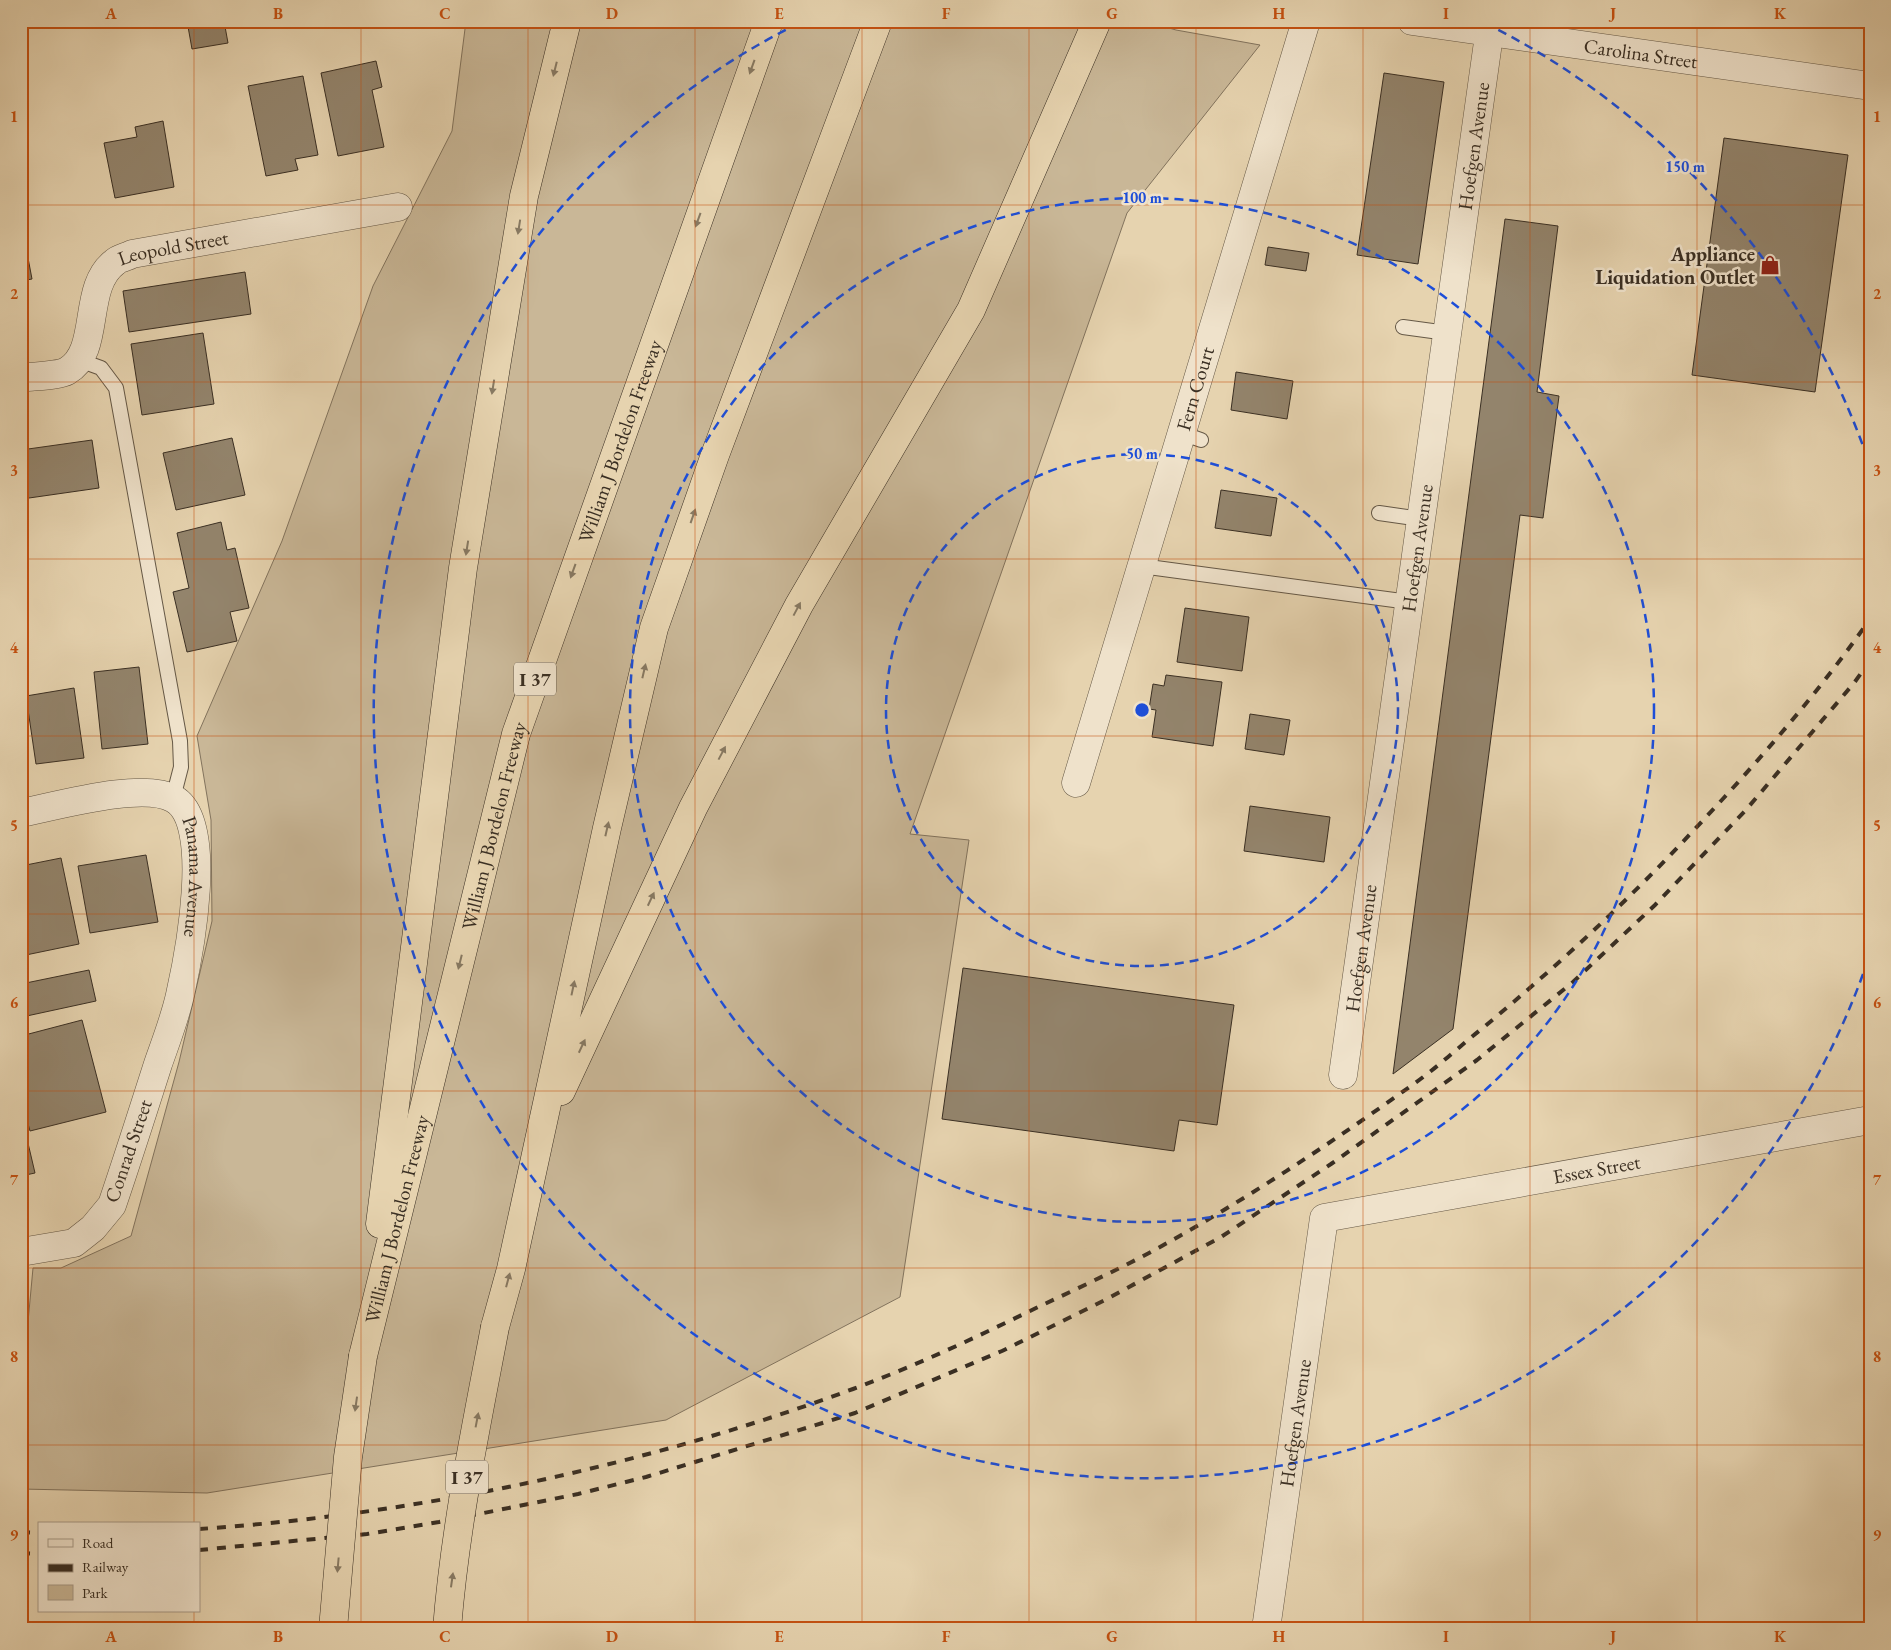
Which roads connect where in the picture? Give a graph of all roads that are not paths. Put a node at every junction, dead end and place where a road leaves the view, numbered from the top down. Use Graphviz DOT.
graph roads {
  1 [pos="567,21"];
  2 [pos="769,21"];
  3 [pos="878,21"];
  4 [pos="1097,21"];
  5 [pos="1306,21"];
  6 [pos="1412,21"];
  7 [pos="1490,27"];
  8 [pos="1870,86"];
  9 [pos="398,207"];
  10 [pos="1403,327"];
  11 [pos="1447,333"];
  12 [pos="79,360"];
  13 [pos="21,378"];
  14 [pos="1379,513"];
  15 [pos="1421,520"];
  16 [pos="1141,566"];
  17 [pos="1409,602"];
  18 [pos="1076,783"];
  19 [pos="173,798"];
  20 [pos="21,813"];
  21 [pos="180,997"];
  22 [pos="1343,1075"];
  23 [pos="1870,1120"];
  24 [pos="540,1138"];
  25 [pos="1324,1218"];
  26 [pos="21,1252"];
  27 [pos="363,1356"];
  28 [pos="333,1629"];
  29 [pos="447,1629"];
  30 [pos="1266,1629"];
  1 -- 27 [label="highway, one-way"];
  2 -- 27 [label="highway, William J Bordelon Freeway / I 37, one-way"];
  24 -- 3 [label="highway, I 37, one-way"];
  24 -- 4 [label="highway, one-way"];
  5 -- 16 [label="street, Fern Court"];
  6 -- 7 [label="street, Carolina Street"];
  7 -- 8 [label="street, Carolina Street"];
  7 -- 11 [label="street, Hoefgen Avenue"];
  9 -- 12 [label="street, Leopold Street"];
  10 -- 11 [label="lane"];
  11 -- 15 [label="street, Hoefgen Avenue"];
  12 -- 13 [label="street"];
  12 -- 19 [label="lane"];
  14 -- 15 [label="lane"];
  15 -- 17 [label="street, Hoefgen Avenue"];
  16 -- 17 [label="lane"];
  16 -- 18 [label="street, Fern Court"];
  17 -- 22 [label="street, Hoefgen Avenue"];
  19 -- 20 [label="street, Panama Avenue"];
  19 -- 21 [label="street, Panama Avenue"];
  21 -- 26 [label="street, Conrad Street"];
  23 -- 25 [label="street, Essex Street"];
  29 -- 24 [label="highway, I 37, one-way, bridge"];
  25 -- 30 [label="street, Hoefgen Avenue"];
  27 -- 28 [label="highway, William J Bordelon Freeway / I 37, one-way, bridge"];
}
